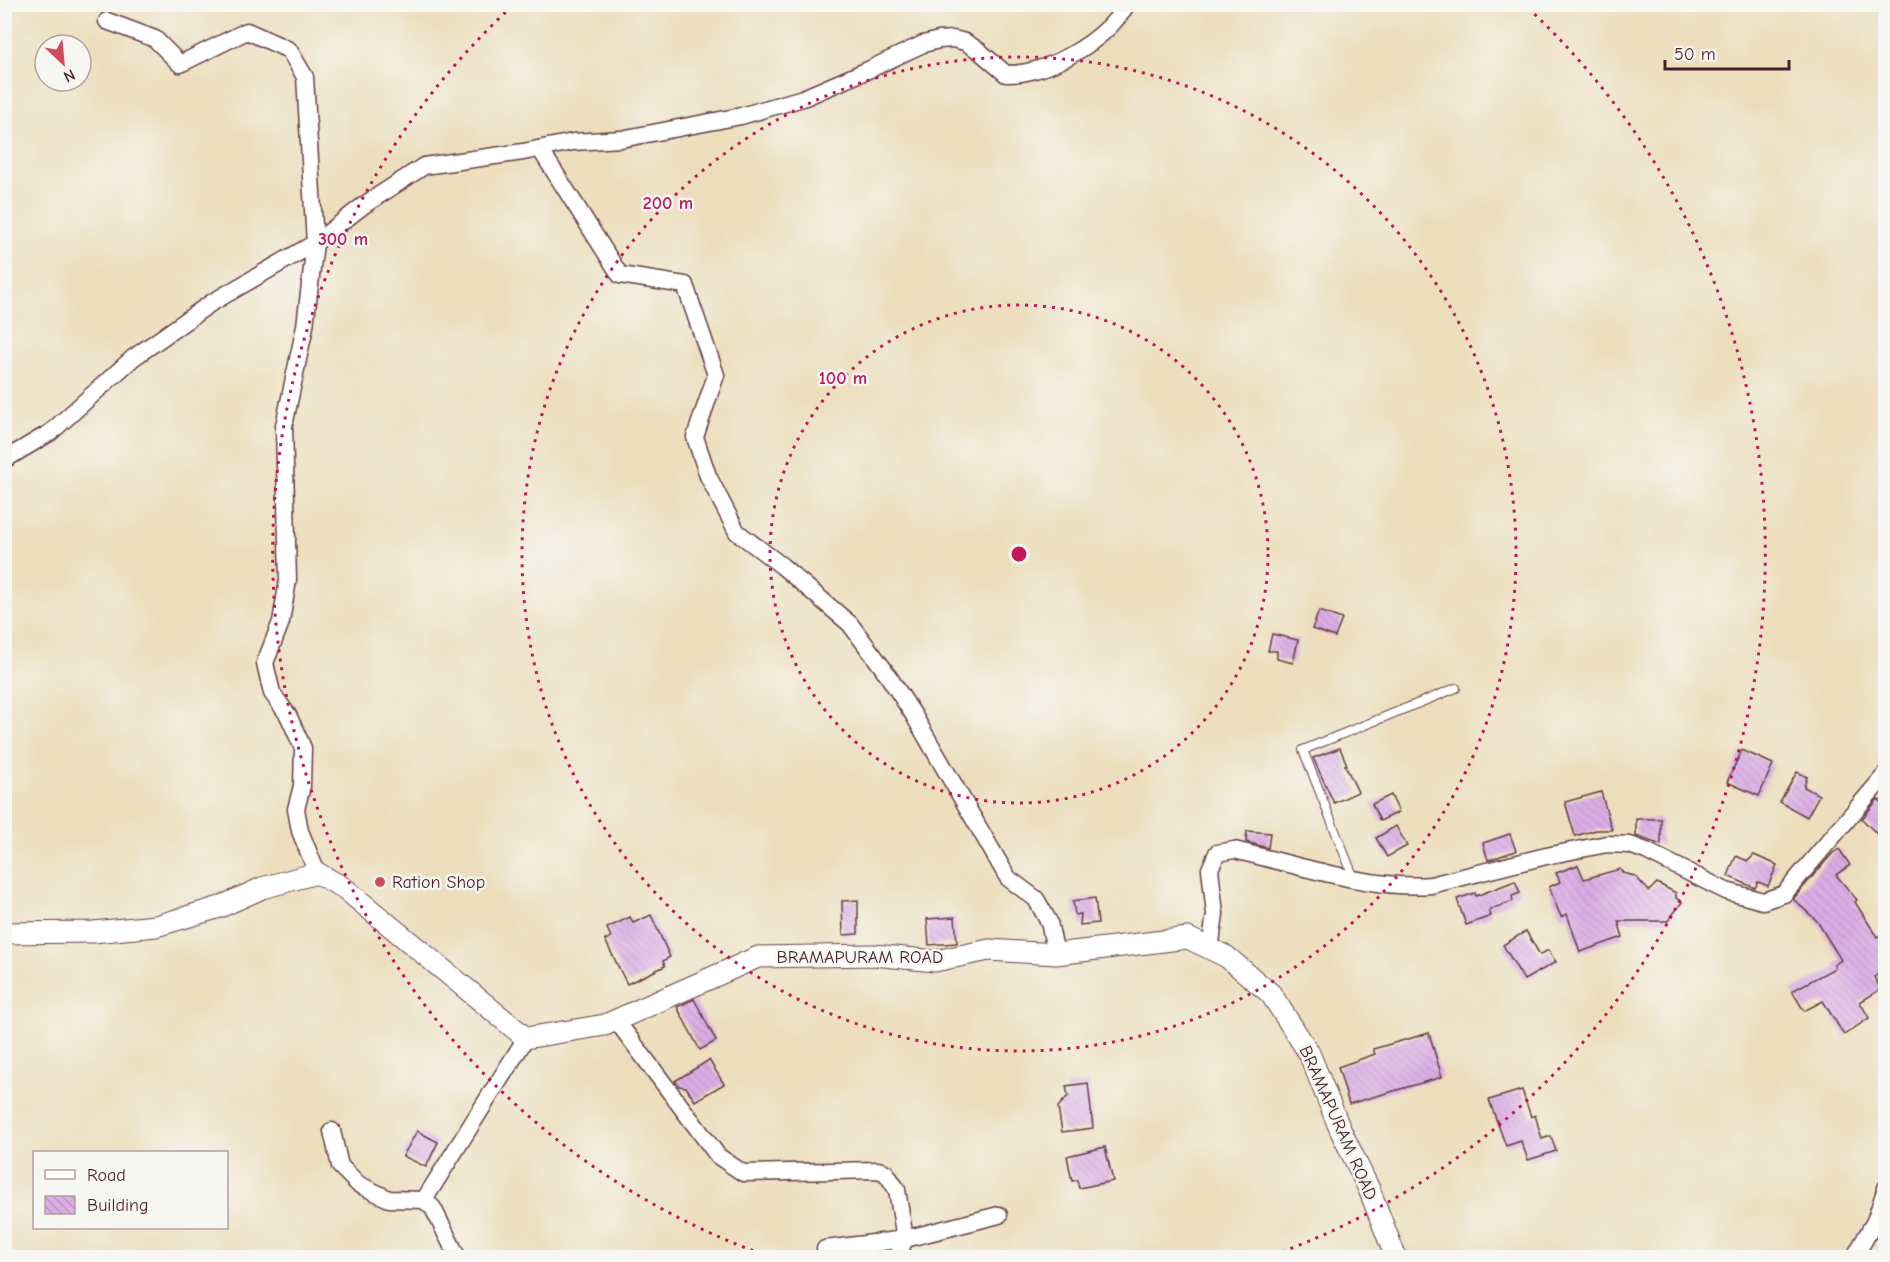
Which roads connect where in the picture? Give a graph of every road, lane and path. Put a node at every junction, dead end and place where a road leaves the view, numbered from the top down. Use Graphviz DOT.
graph roads {
  1 [pos="1127,4"];
  2 [pos="107,21"];
  3 [pos="540,149"];
  4 [pos="315,243"];
  5 [pos="4,460"];
  6 [pos="1456,688"];
  7 [pos="1886,774"];
  8 [pos="317,873"];
  9 [pos="1354,879"];
  10 [pos="4,933"];
  11 [pos="1209,949"];
  12 [pos="1056,954"];
  13 [pos="616,1020"];
  14 [pos="526,1038"];
  15 [pos="332,1131"];
  16 [pos="1886,1188"];
  17 [pos="424,1200"];
  18 [pos="999,1215"];
  19 [pos="905,1239"];
  20 [pos="825,1250"];
  21 [pos="458,1257"];
  22 [pos="897,1257"];
  23 [pos="1396,1257"];
  24 [pos="1854,1257"];
  1 -- 3 [label="street"];
  2 -- 4 [label="street"];
  3 -- 4 [label="street"];
  3 -- 12 [label="street"];
  4 -- 5 [label="street"];
  4 -- 8 [label="street"];
  6 -- 9 [label="lane"];
  7 -- 9 [label="street"];
  8 -- 10 [label="street"];
  8 -- 14 [label="street"];
  9 -- 11 [label="street"];
  11 -- 12 [label="street, BRAMAPURAM ROAD"];
  11 -- 23 [label="street, BRAMAPURAM ROAD"];
  12 -- 13 [label="street, BRAMAPURAM ROAD"];
  13 -- 14 [label="street, BRAMAPURAM ROAD"];
  13 -- 19 [label="street"];
  14 -- 17 [label="street"];
  15 -- 17 [label="street"];
  16 -- 24 [label="street"];
  17 -- 21 [label="street"];
  18 -- 19 [label="street"];
  19 -- 20 [label="street"];
  19 -- 22 [label="street"];
}
